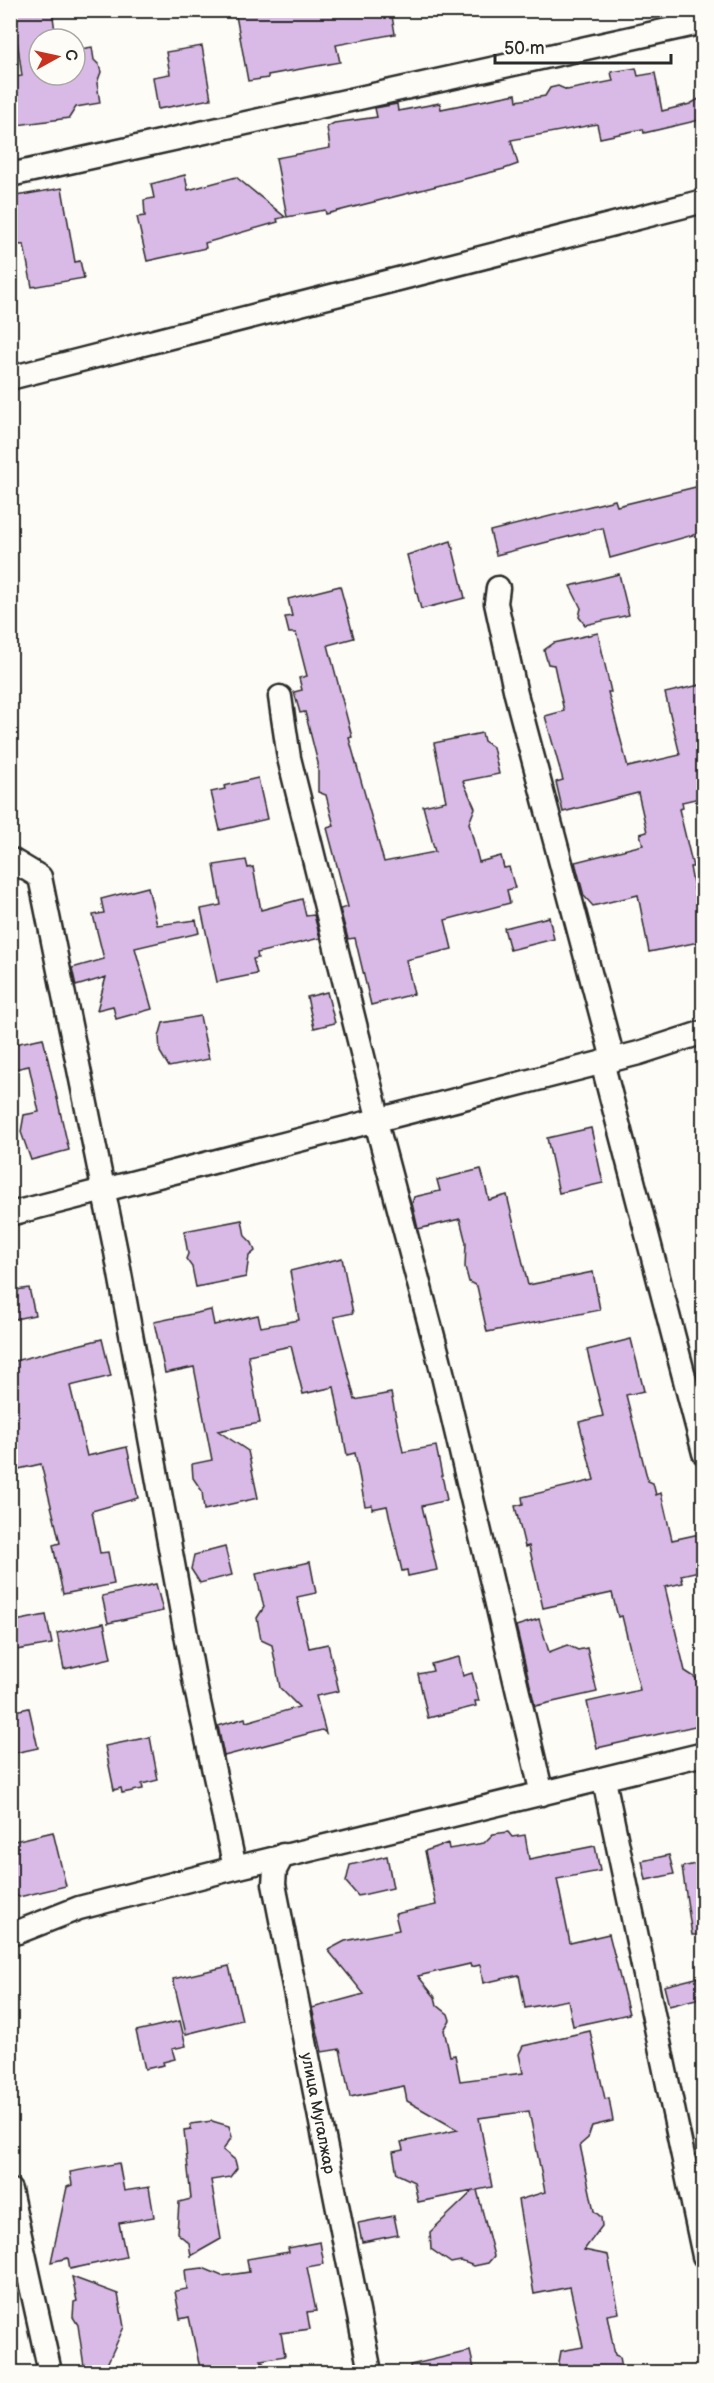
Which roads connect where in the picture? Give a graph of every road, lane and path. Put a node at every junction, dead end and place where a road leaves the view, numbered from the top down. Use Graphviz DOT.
graph roads {
  1 [pos="704,22"];
  2 [pos="10,175"];
  3 [pos="704,201"];
  4 [pos="10,378"];
  5 [pos="498,588"];
  6 [pos="280,697"];
  7 [pos="10,859"];
  8 [pos="704,1032"];
  9 [pos="608,1060"];
  10 [pos="378,1121"];
  11 [pos="104,1190"];
  12 [pos="10,1214"];
  13 [pos="704,1453"];
  14 [pos="704,1754"];
  15 [pos="604,1780"];
  16 [pos="542,1794"];
  17 [pos="282,1855"];
  18 [pos="235,1868"];
  19 [pos="10,1933"];
  20 [pos="10,2190"];
  21 [pos="704,2256"];
  22 [pos="50,2373"];
  23 [pos="370,2373"];
  1 -- 2 [label="street"];
  3 -- 4 [label="street"];
  5 -- 9 [label="street"];
  6 -- 10 [label="street"];
  7 -- 11 [label="street"];
  8 -- 9 [label="street"];
  9 -- 10 [label="street"];
  9 -- 13 [label="street"];
  10 -- 11 [label="street"];
  10 -- 16 [label="street"];
  11 -- 12 [label="street"];
  11 -- 18 [label="street"];
  14 -- 15 [label="street"];
  15 -- 16 [label="street"];
  15 -- 21 [label="street"];
  16 -- 17 [label="street"];
  17 -- 18 [label="street"];
  17 -- 23 [label="street, улица Мугалжар"];
  18 -- 19 [label="street"];
  20 -- 22 [label="street"];
}
